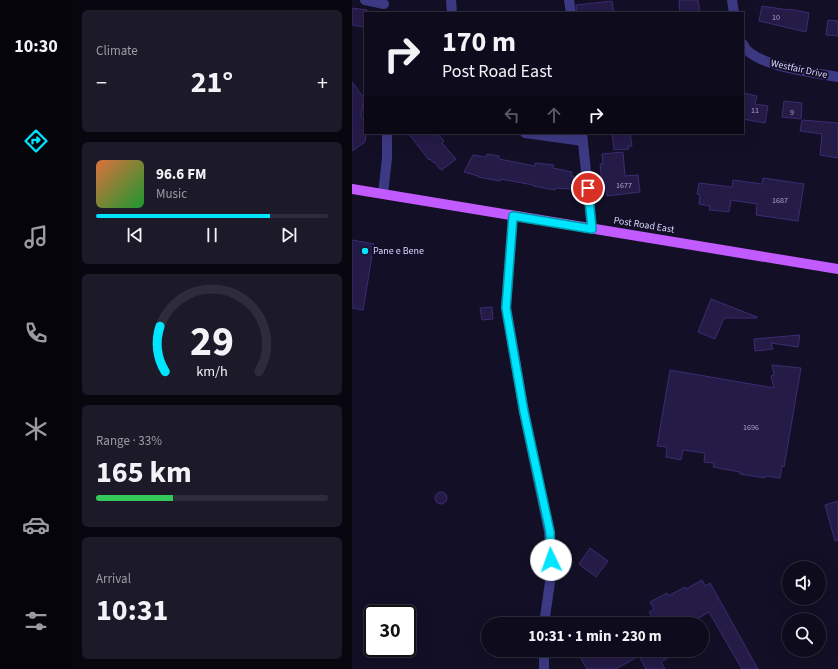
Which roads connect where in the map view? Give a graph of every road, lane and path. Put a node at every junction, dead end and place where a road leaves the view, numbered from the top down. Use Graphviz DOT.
graph roads {
  1 [pos="364,0"];
  2 [pos="451,0"];
  3 [pos="569,0"];
  4 [pos="732,0"];
  5 [pos="384,6"];
  6 [pos="452,12"];
  7 [pos="571,12"];
  8 [pos="734,12"];
  9 [pos="744,47"];
  10 [pos="838,77"];
  11 [pos="387,134"];
  12 [pos="540,134"];
  13 [pos="583,137"];
  14 [pos="352,189"];
  15 [pos="383,194"];
  16 [pos="513,216"];
  17 [pos="592,229"];
  18 [pos="838,269"];
  19 [pos="545,617"];
  20 [pos="544,657"];
  21 [pos="544,669"];
  1 -- 5 [label="street"];
  2 -- 6 [label="street"];
  3 -- 7 [label="street"];
  4 -- 8 [label="street"];
  9 -- 10 [label="street, Westfair Drive"];
  11 -- 15 [label="street"];
  12 -- 13 [label="street"];
  13 -- 17 [label="street"];
  14 -- 15 [label="main road, Post Road East"];
  15 -- 16 [label="main road, Post Road East"];
  16 -- 17 [label="main road, Post Road East"];
  16 -- 19 [label="street"];
  17 -- 18 [label="main road, Post Road East"];
  20 -- 21 [label="street"];
}
